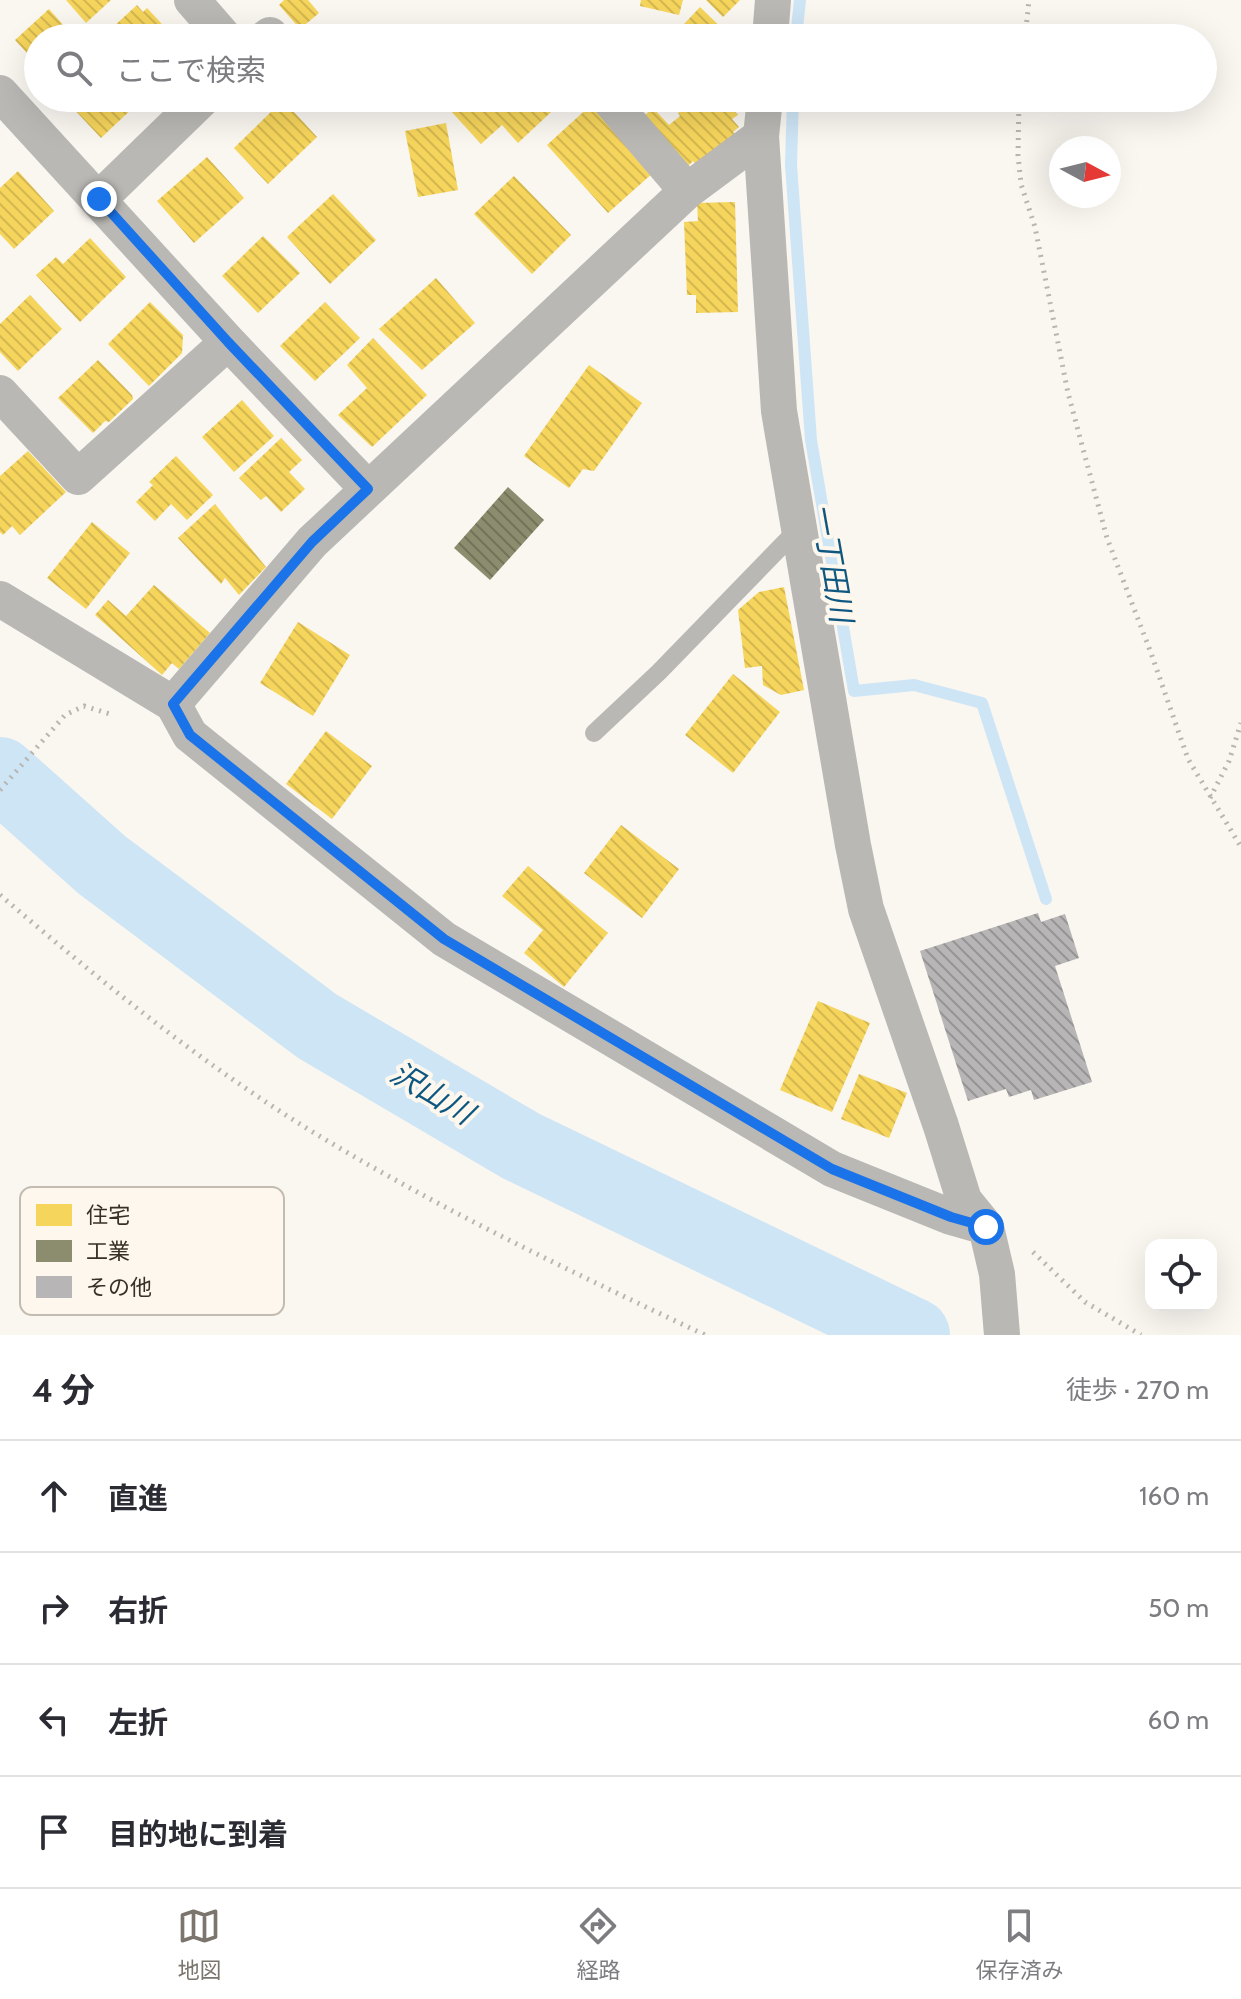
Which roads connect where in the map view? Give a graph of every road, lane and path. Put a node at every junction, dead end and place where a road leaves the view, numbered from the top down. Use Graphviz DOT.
graph roads {
  1 [pos="192,0"];
  2 [pos="773,0"];
  3 [pos="1029,0"];
  4 [pos="213,24"];
  5 [pos="771,24"];
  6 [pos="1026,24"];
  7 [pos="0,93"];
  8 [pos="189,112"];
  9 [pos="620,112"];
  10 [pos="764,112"];
  11 [pos="1019,112"];
  12 [pos="761,136"];
  13 [pos="687,191"];
  14 [pos="99,199"];
  15 [pos="228,342"];
  16 [pos="0,393"];
  17 [pos="368,489"];
  18 [pos="798,529"];
  19 [pos="0,599"];
  20 [pos="173,704"];
  21 [pos="65,715"];
  22 [pos="1241,723"];
  23 [pos="594,733"];
  24 [pos="0,790"];
  25 [pos="1210,799"];
  26 [pos="1241,847"];
  27 [pos="0,895"];
  28 [pos="986,1227"];
  29 [pos="705,1335"];
  30 [pos="1002,1335"];
  31 [pos="1141,1335"];
  1 -- 4 [label="street"];
  2 -- 5 [label="street"];
  3 -- 6 [label="path"];
  7 -- 14 [label="street"];
  8 -- 14 [label="street"];
  9 -- 13 [label="street"];
  10 -- 12 [label="street"];
  11 -- 25 [label="path"];
  12 -- 13 [label="street"];
  12 -- 18 [label="street"];
  13 -- 17 [label="street"];
  14 -- 15 [label="street"];
  15 -- 16 [label="street"];
  15 -- 17 [label="street"];
  17 -- 20 [label="street"];
  18 -- 23 [label="lane"];
  18 -- 28 [label="street"];
  19 -- 20 [label="street"];
  20 -- 28 [label="street"];
  21 -- 24 [label="path"];
  22 -- 25 [label="path"];
  25 -- 26 [label="path"];
  27 -- 29 [label="path"];
  28 -- 30 [label="street"];
  28 -- 31 [label="path"];
}
